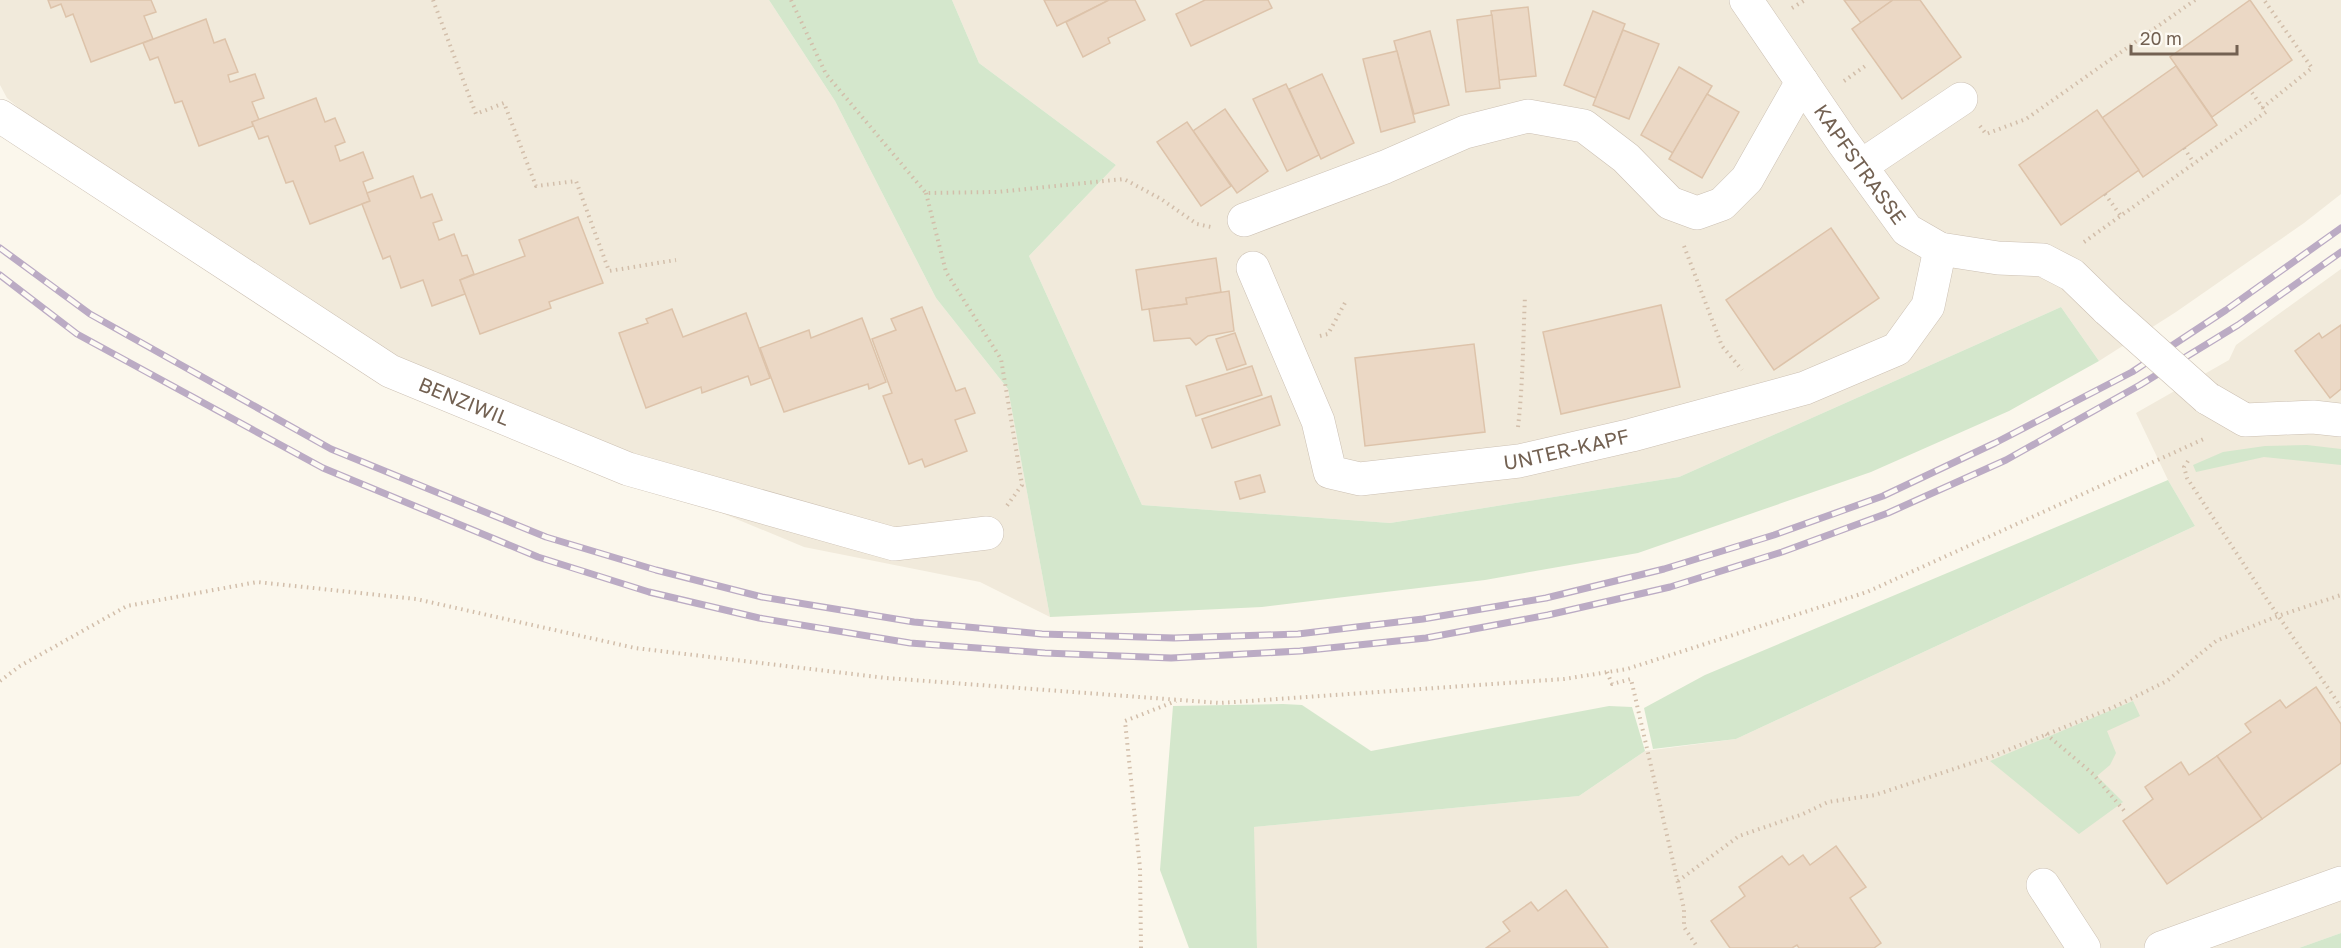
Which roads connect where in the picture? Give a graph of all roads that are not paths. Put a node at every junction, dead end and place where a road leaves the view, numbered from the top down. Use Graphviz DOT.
graph roads {
  1 [pos="1746,0"];
  2 [pos="1802,82"];
  3 [pos="1961,99"];
  4 [pos="0,116"];
  5 [pos="1861,166"];
  6 [pos="1244,220"];
  7 [pos="1940,249"];
  8 [pos="1253,268"];
  9 [pos="2341,420"];
  10 [pos="987,533"];
  11 [pos="2341,883"];
  12 [pos="2043,885"];
  13 [pos="2084,948"];
  14 [pos="2161,948"];
  1 -- 2 [label="street, KAPFSTRASSE"];
  2 -- 5 [label="street, KAPFSTRASSE"];
  2 -- 6 [label="street"];
  3 -- 5 [label="street"];
  4 -- 10 [label="street, BENZIWIL"];
  5 -- 7 [label="street, KAPFSTRASSE"];
  7 -- 8 [label="street, UNTER-KAPF"];
  7 -- 9 [label="street, KAPFSTRASSE, bridge"];
  11 -- 14 [label="street"];
  12 -- 13 [label="street"];
}
